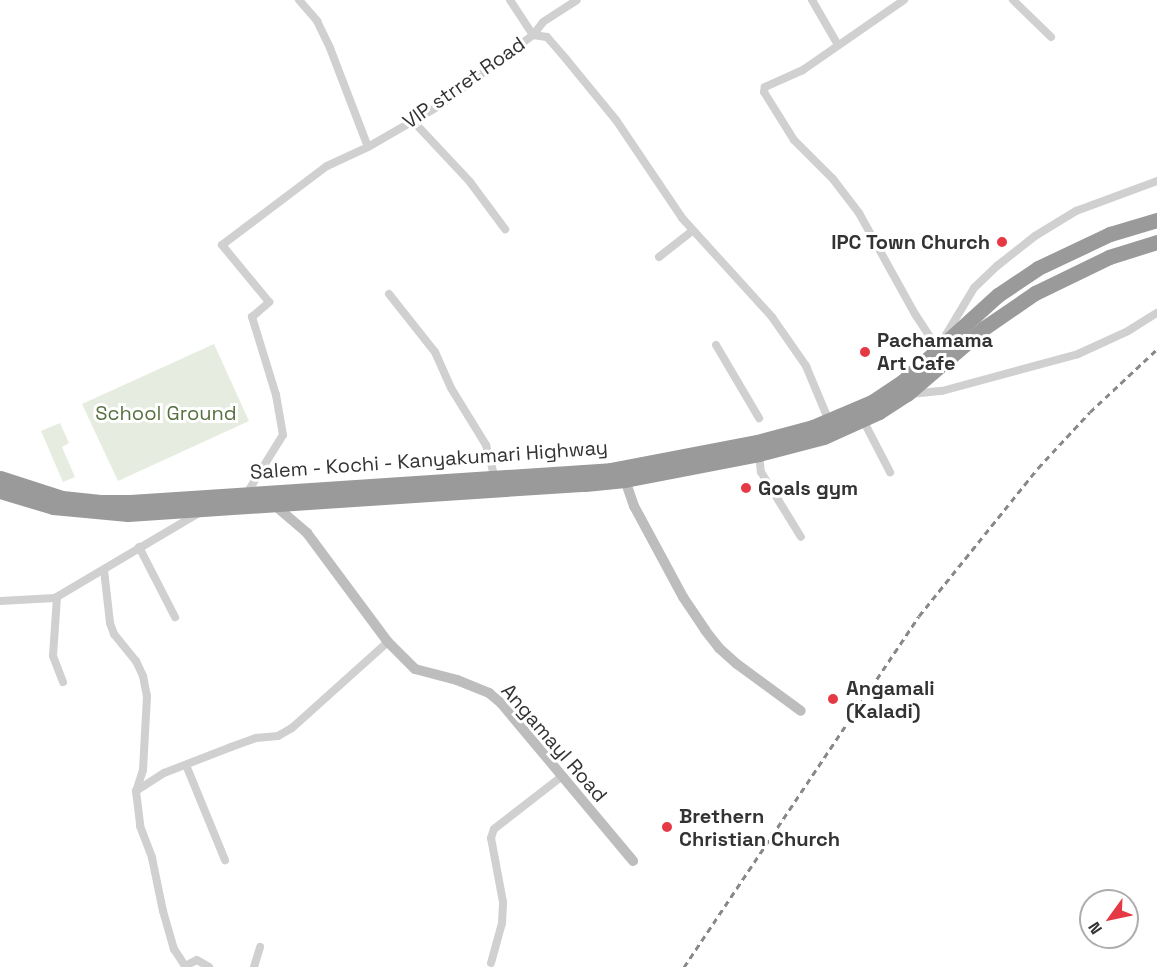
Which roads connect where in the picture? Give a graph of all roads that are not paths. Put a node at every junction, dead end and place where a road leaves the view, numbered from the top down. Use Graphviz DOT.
graph roads {
  1 [pos="299,0"];
  2 [pos="510,0"];
  3 [pos="577,0"];
  4 [pos="812,0"];
  5 [pos="904,0"];
  6 [pos="1013,0"];
  7 [pos="533,35"];
  8 [pos="1051,37"];
  9 [pos="838,45"];
  10 [pos="413,121"];
  11 [pos="368,147"];
  12 [pos="1157,181"];
  13 [pos="1157,220"];
  14 [pos="505,230"];
  15 [pos="692,231"];
  16 [pos="1157,242"];
  17 [pos="659,257"];
  18 [pos="388,294"];
  19 [pos="1157,313"];
  20 [pos="716,345"];
  21 [pos="937,350"];
  22 [pos="907,394"];
  23 [pos="759,418"];
  24 [pos="862,420"];
  25 [pos="829,421"];
  26 [pos="758,448"];
  27 [pos="890,472"];
  28 [pos="0,478"];
  29 [pos="495,479"];
  30 [pos="625,480"];
  31 [pos="0,491"];
  32 [pos="247,493"];
  33 [pos="268,497"];
  34 [pos="208,508"];
  35 [pos="801,537"];
  36 [pos="139,547"];
  37 [pos="104,570"];
  38 [pos="57,597"];
  39 [pos="0,601"];
  40 [pos="175,617"];
  41 [pos="388,642"];
  42 [pos="63,682"];
  43 [pos="801,711"];
  44 [pos="186,765"];
  45 [pos="561,777"];
  46 [pos="136,791"];
  47 [pos="225,860"];
  48 [pos="633,861"];
  49 [pos="260,947"];
  50 [pos="491,963"];
  51 [pos="184,966"];
  52 [pos="209,967"];
  53 [pos="254,967"];
  1 -- 11 [label="street"];
  2 -- 7 [label="street"];
  3 -- 7 [label="street"];
  4 -- 9 [label="street"];
  5 -- 9 [label="street"];
  6 -- 8 [label="street"];
  7 -- 10 [label="street, VIP strret Road"];
  7 -- 15 [label="street, VIP strret Road"];
  9 -- 21 [label="street"];
  10 -- 11 [label="street, VIP strret Road"];
  10 -- 14 [label="street"];
  11 -- 32 [label="street, VIP strret Road"];
  12 -- 21 [label="street"];
  13 -- 21 [label="highway, Salem - Kochi - Kanyakumari Highway"];
  15 -- 17 [label="street"];
  15 -- 25 [label="street, VIP strret Road"];
  16 -- 22 [label="highway, Salem - Kochi - Kanyakumari Highway"];
  18 -- 29 [label="street"];
  19 -- 22 [label="street"];
  20 -- 23 [label="street"];
  21 -- 25 [label="highway, Salem - Kochi - Kanyakumari Highway"];
  22 -- 24 [label="highway, Salem - Kochi - Kanyakumari Highway"];
  24 -- 26 [label="highway, Salem - Kochi - Kanyakumari Highway"];
  24 -- 27 [label="street"];
  25 -- 26 [label="highway, Salem - Kochi - Kanyakumari Highway"];
  26 -- 29 [label="highway, Salem - Kochi - Kanyakumari Highway"];
  26 -- 30 [label="highway, Salem - Kochi - Kanyakumari Highway"];
  26 -- 35 [label="street"];
  28 -- 32 [label="highway, Salem - Kochi - Kanyakumari Highway"];
  29 -- 33 [label="highway, Salem - Kochi - Kanyakumari Highway"];
  30 -- 33 [label="highway, Salem - Kochi - Kanyakumari Highway"];
  30 -- 43 [label="street"];
  31 -- 34 [label="highway, Salem - Kochi - Kanyakumari Highway"];
  32 -- 33 [label="highway, Salem - Kochi - Kanyakumari Highway"];
  33 -- 34 [label="highway, Salem - Kochi - Kanyakumari Highway"];
  33 -- 41 [label="street, Angamayl Road"];
  34 -- 36 [label="street"];
  36 -- 37 [label="street"];
  36 -- 40 [label="street"];
  37 -- 38 [label="street"];
  37 -- 46 [label="street"];
  38 -- 39 [label="street"];
  38 -- 42 [label="street"];
  41 -- 44 [label="street"];
  41 -- 45 [label="street, Angamayl Road"];
  44 -- 46 [label="street"];
  44 -- 47 [label="street"];
  45 -- 48 [label="street, Angamayl Road"];
  45 -- 50 [label="street"];
  46 -- 51 [label="street"];
  49 -- 53 [label="street"];
  51 -- 52 [label="street"];
}
